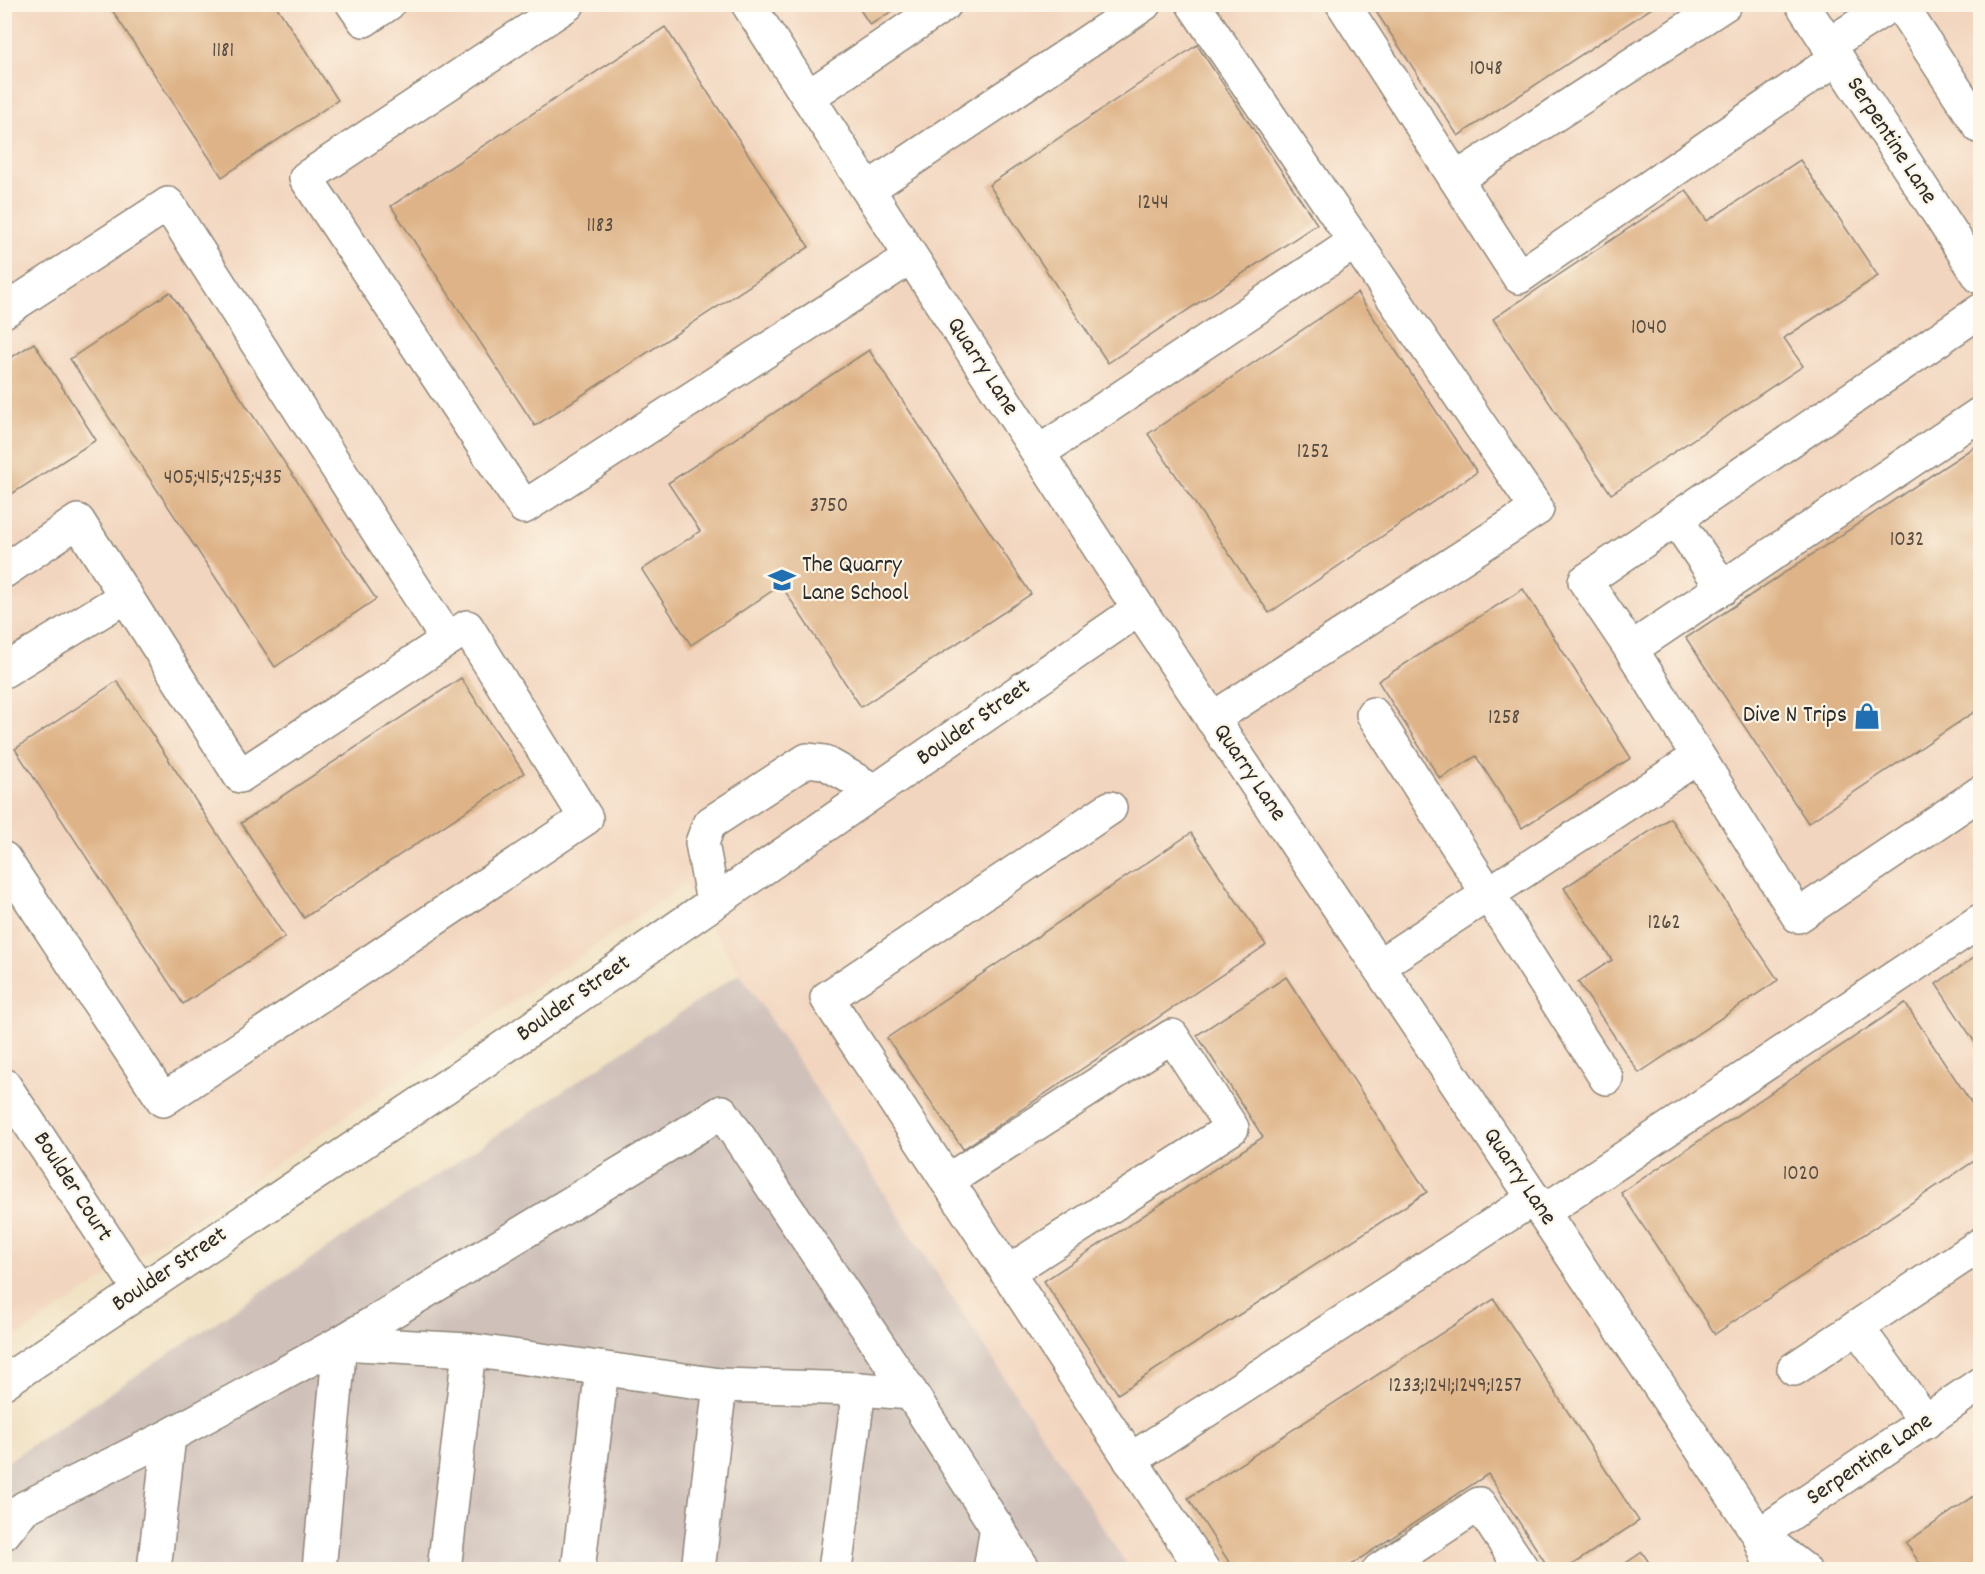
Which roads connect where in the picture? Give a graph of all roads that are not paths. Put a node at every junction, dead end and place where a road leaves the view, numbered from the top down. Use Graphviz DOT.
graph roads {
  1 [pos="353,4"];
  2 [pos="388,4"];
  3 [pos="568,4"];
  4 [pos="748,4"];
  5 [pos="945,4"];
  6 [pos="1144,4"];
  7 [pos="1193,4"];
  8 [pos="1343,4"];
  9 [pos="1725,4"];
  10 [pos="1802,4"];
  11 [pos="1892,4"];
  12 [pos="1900,4"];
  13 [pos="1833,52"];
  14 [pos="808,97"];
  15 [pos="1980,127"];
  16 [pos="1456,179"];
  17 [pos="868,189"];
  18 [pos="1355,242"];
  19 [pos="911,257"];
  20 [pos="1980,277"];
  21 [pos="4,311"];
  22 [pos="1980,311"];
  23 [pos="1980,414"];
  24 [pos="1038,453"];
  25 [pos="1676,519"];
  26 [pos="4,571"];
  27 [pos="1723,588"];
  28 [pos="126,596"];
  29 [pos="1139,609"];
  30 [pos="447,639"];
  31 [pos="1631,650"];
  32 [pos="4,671"];
  33 [pos="1373,714"];
  34 [pos="1212,719"];
  35 [pos="1698,757"];
  36 [pos="875,791"];
  37 [pos="1980,794"];
  38 [pos="1110,808"];
  39 [pos="4,859"];
  40 [pos="1488,894"];
  41 [pos="713,902"];
  42 [pos="1980,921"];
  43 [pos="1377,966"];
  44 [pos="1606,1078"];
  45 [pos="4,1084"];
  46 [pos="947,1181"];
  47 [pos="1538,1205"];
  48 [pos="1980,1245"];
  49 [pos="1007,1273"];
  50 [pos="140,1290"];
  51 [pos="1857,1326"];
  52 [pos="340,1343"];
  53 [pos="469,1350"];
  54 [pos="602,1369"];
  55 [pos="1794,1369"];
  56 [pos="4,1382"];
  57 [pos="1980,1384"];
  58 [pos="720,1385"];
  59 [pos="859,1389"];
  60 [pos="910,1393"];
  61 [pos="1926,1422"];
  62 [pos="169,1436"];
  63 [pos="1130,1460"];
  64 [pos="997,1526"];
  65 [pos="4,1533"];
  66 [pos="1760,1535"];
  67 [pos="154,1569"];
  68 [pos="319,1569"];
  69 [pos="444,1569"];
  70 [pos="578,1569"];
  71 [pos="698,1569"];
  72 [pos="835,1569"];
  73 [pos="990,1569"];
  74 [pos="1024,1569"];
  75 [pos="1203,1569"];
  76 [pos="1379,1569"];
  77 [pos="1523,1569"];
  78 [pos="1772,1569"];
  79 [pos="1804,1569"];
  1 -- 2 [label="street"];
  3 -- 19 [label="street"];
  4 -- 14 [label="street, Quarry Lane"];
  5 -- 14 [label="street"];
  6 -- 17 [label="street"];
  7 -- 18 [label="street"];
  8 -- 16 [label="street"];
  9 -- 16 [label="street"];
  10 -- 13 [label="street, Serpentine Lane"];
  11 -- 13 [label="street"];
  12 -- 15 [label="street"];
  13 -- 16 [label="street"];
  13 -- 20 [label="street, Serpentine Lane"];
  14 -- 17 [label="street, Quarry Lane"];
  17 -- 19 [label="street, Quarry Lane"];
  18 -- 24 [label="street"];
  18 -- 34 [label="street"];
  19 -- 24 [label="street, Quarry Lane"];
  21 -- 30 [label="street"];
  22 -- 25 [label="street"];
  23 -- 27 [label="street"];
  24 -- 29 [label="street, Quarry Lane"];
  25 -- 27 [label="street"];
  25 -- 31 [label="street"];
  26 -- 28 [label="street"];
  27 -- 31 [label="street"];
  28 -- 30 [label="street"];
  28 -- 32 [label="street"];
  29 -- 34 [label="street, Quarry Lane"];
  29 -- 36 [label="street, Boulder Street"];
  30 -- 39 [label="street"];
  31 -- 35 [label="street"];
  33 -- 40 [label="street"];
  34 -- 43 [label="street, Quarry Lane"];
  35 -- 37 [label="street"];
  35 -- 40 [label="street"];
  36 -- 41 [label="street, Boulder Street"];
  36 -- 41 [label="street"];
  38 -- 46 [label="street"];
  40 -- 43 [label="street"];
  40 -- 44 [label="street"];
  41 -- 50 [label="street, Boulder Street"];
  42 -- 47 [label="street"];
  43 -- 47 [label="street, Quarry Lane"];
  45 -- 50 [label="street, Boulder Court"];
  46 -- 49 [label="street"];
  46 -- 49 [label="street"];
  47 -- 63 [label="street"];
  47 -- 66 [label="street, Quarry Lane"];
  48 -- 51 [label="street"];
  49 -- 63 [label="street"];
  50 -- 56 [label="street, Boulder Street"];
  51 -- 55 [label="street"];
  51 -- 61 [label="street"];
  52 -- 53 [label="street"];
  52 -- 60 [label="street"];
  52 -- 62 [label="street"];
  52 -- 68 [label="street"];
  53 -- 54 [label="street"];
  53 -- 69 [label="street"];
  54 -- 58 [label="street"];
  54 -- 70 [label="street"];
  57 -- 61 [label="street, Serpentine Lane"];
  58 -- 59 [label="street"];
  58 -- 71 [label="street"];
  59 -- 60 [label="street"];
  59 -- 72 [label="street"];
  60 -- 64 [label="street"];
  61 -- 66 [label="street, Serpentine Lane"];
  62 -- 65 [label="street"];
  62 -- 67 [label="street"];
  63 -- 75 [label="street"];
  64 -- 73 [label="street"];
  64 -- 74 [label="street"];
  66 -- 78 [label="street, Quarry Lane"];
  66 -- 79 [label="street, Quarry Lane"];
  76 -- 77 [label="street"];
}
